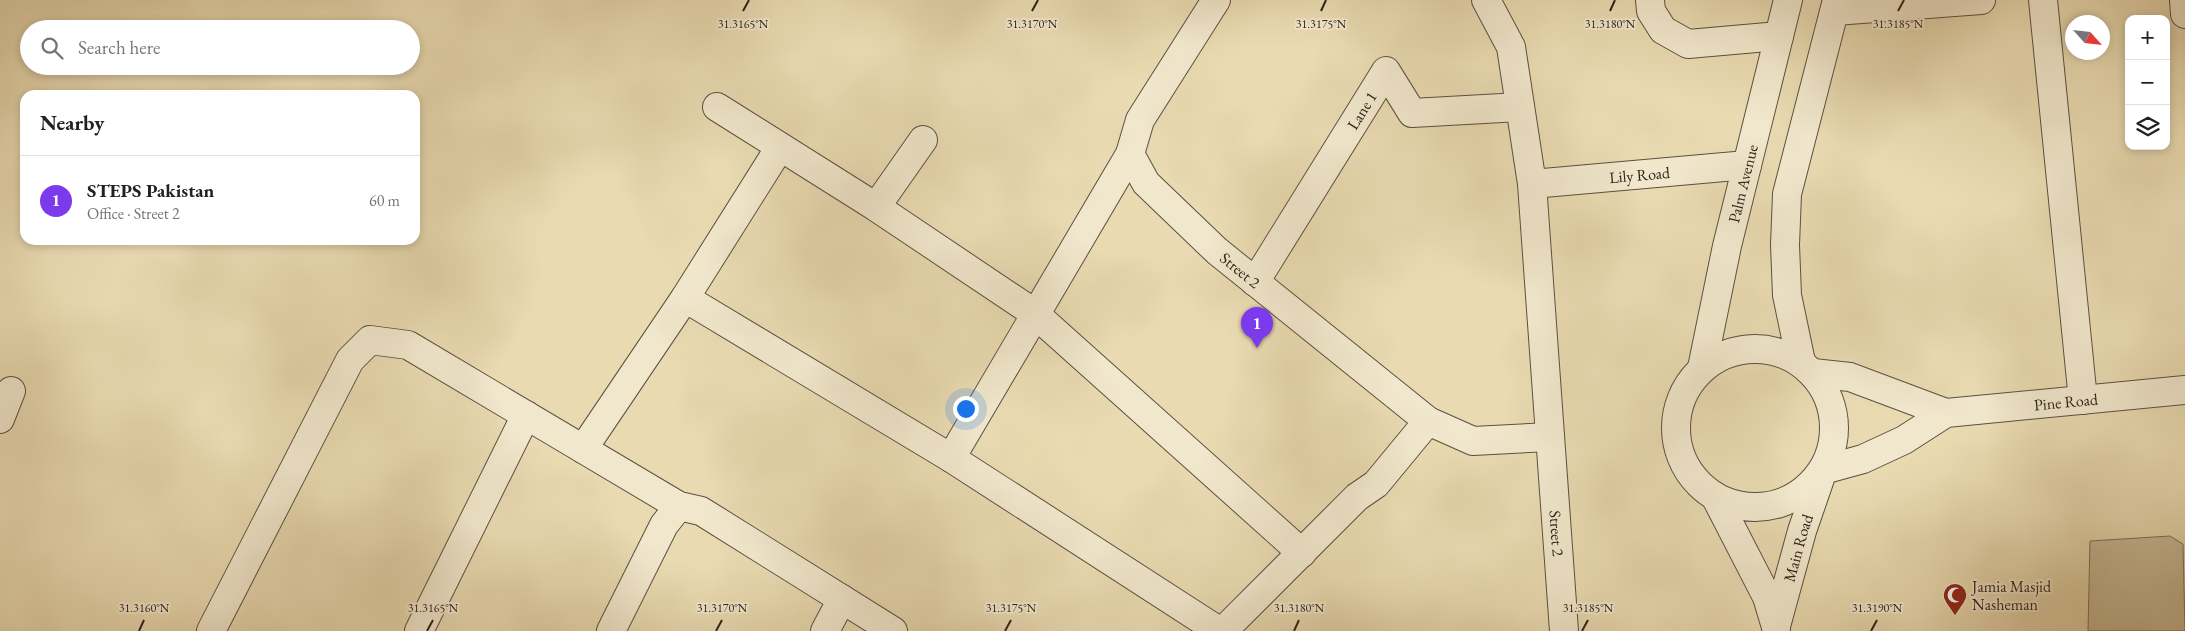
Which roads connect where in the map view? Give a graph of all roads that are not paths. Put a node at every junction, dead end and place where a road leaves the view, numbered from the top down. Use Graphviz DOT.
graph roads {
  1 [pos="1216,0"];
  2 [pos="1486,0"];
  3 [pos="1650,0"];
  4 [pos="1788,0"];
  5 [pos="1981,0"];
  6 [pos="2043,0"];
  7 [pos="2184,0"];
  8 [pos="1836,6"];
  9 [pos="2185,14"];
  10 [pos="1779,36"];
  11 [pos="717,107"];
  12 [pos="1520,107"];
  13 [pos="923,140"];
  14 [pos="780,147"];
  15 [pos="1130,154"];
  16 [pos="1747,165"];
  17 [pos="1532,184"];
  18 [pos="876,207"];
  19 [pos="1255,282"];
  20 [pos="685,298"];
  21 [pos="1034,313"];
  22 [pos="1702,368"];
  23 [pos="1806,368"];
  24 [pos="2185,390"];
  25 [pos="11,391"];
  26 [pos="2083,400"];
  27 [pos="1946,413"];
  28 [pos="526,415"];
  29 [pos="0,419"];
  30 [pos="1428,421"];
  31 [pos="1550,437"];
  32 [pos="583,449"];
  33 [pos="951,458"];
  34 [pos="1823,470"];
  35 [pos="1716,498"];
  36 [pos="679,506"];
  37 [pos="1302,553"];
  38 [pos="842,599"];
  39 [pos="1776,629"];
  40 [pos="212,631"];
  41 [pos="419,631"];
  42 [pos="611,631"];
  43 [pos="826,631"];
  44 [pos="893,631"];
  45 [pos="1219,631"];
  46 [pos="1224,631"];
  47 [pos="1564,631"];
  1 -- 15 [label="street"];
  2 -- 12 [label="street, Street 2"];
  3 -- 10 [label="street"];
  4 -- 10 [label="street, Palm Avenue"];
  5 -- 8 [label="street"];
  6 -- 26 [label="street"];
  7 -- 9 [label="street"];
  8 -- 23 [label="street"];
  10 -- 16 [label="street, Palm Avenue"];
  11 -- 14 [label="street"];
  12 -- 17 [label="street, Street 2"];
  12 -- 19 [label="street, Lane 1"];
  13 -- 18 [label="street"];
  14 -- 18 [label="street"];
  14 -- 20 [label="street"];
  15 -- 19 [label="street, Street 2"];
  15 -- 21 [label="street"];
  16 -- 17 [label="street, Lily Road"];
  16 -- 22 [label="street, Palm Avenue"];
  17 -- 31 [label="street, Street 2"];
  18 -- 21 [label="street"];
  19 -- 30 [label="street, Street 2"];
  20 -- 32 [label="street"];
  20 -- 33 [label="street"];
  21 -- 33 [label="street"];
  21 -- 37 [label="street"];
  22 -- 23 [label="street"];
  22 -- 35 [label="street"];
  23 -- 27 [label="street, Pine Road"];
  23 -- 34 [label="street"];
  24 -- 26 [label="street, Pine Road"];
  25 -- 29 [label="street"];
  26 -- 27 [label="street, Pine Road"];
  27 -- 34 [label="street, Pine Road"];
  28 -- 32 [label="street"];
  28 -- 40 [label="street"];
  28 -- 41 [label="street"];
  30 -- 31 [label="street, Street 2"];
  30 -- 37 [label="street"];
  31 -- 47 [label="street, Street 2"];
  32 -- 36 [label="street"];
  33 -- 45 [label="street"];
  34 -- 35 [label="street"];
  34 -- 39 [label="street, Main Road"];
  35 -- 39 [label="street, Main Road"];
  36 -- 38 [label="street"];
  36 -- 42 [label="street"];
  37 -- 46 [label="street"];
  38 -- 43 [label="street"];
  38 -- 44 [label="street"];
}
